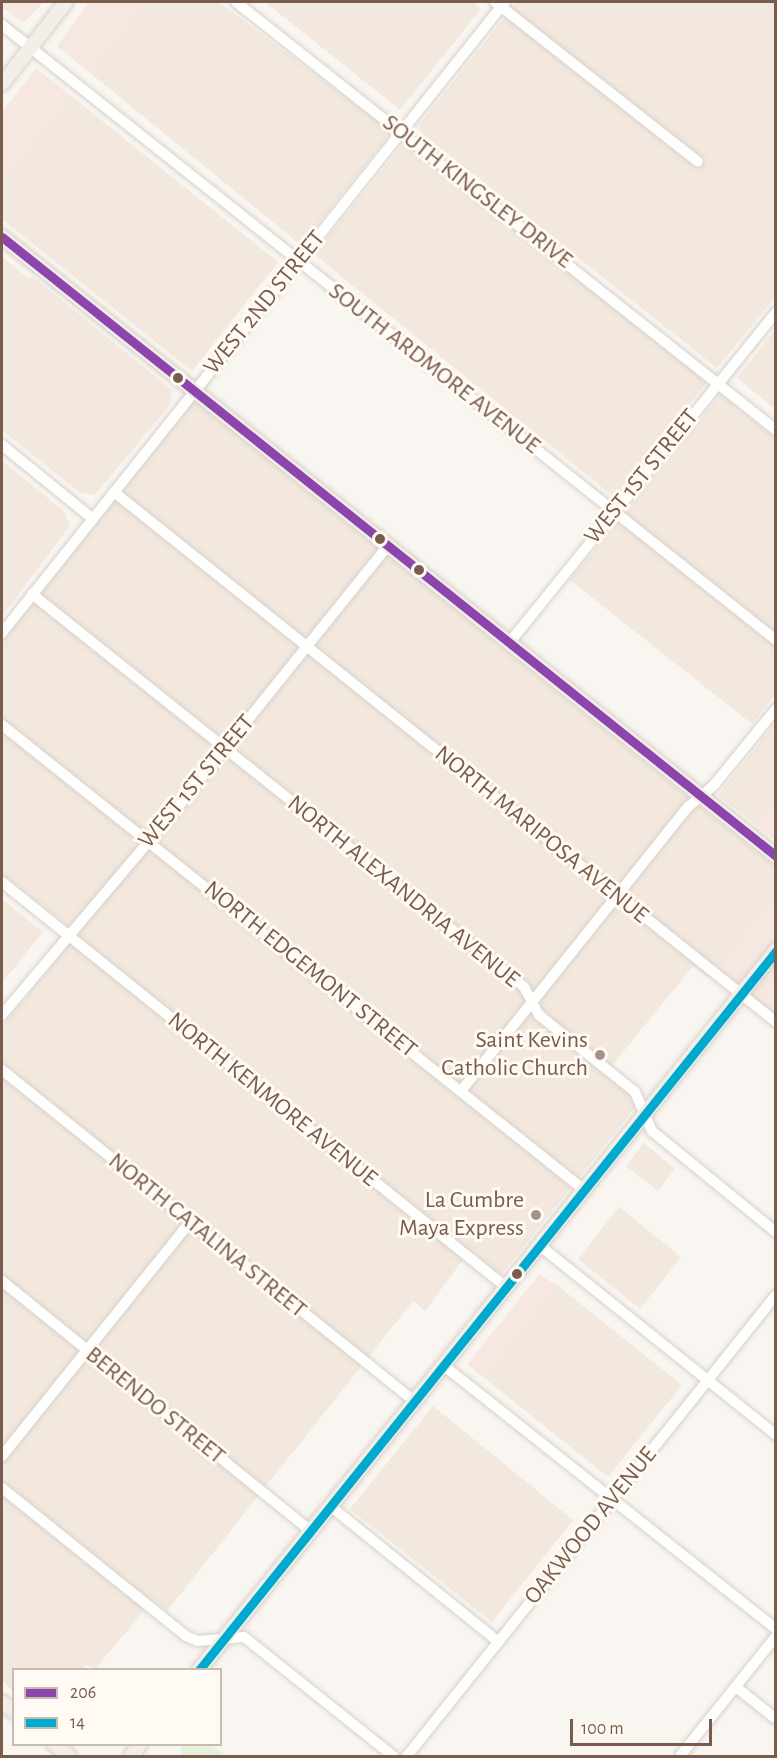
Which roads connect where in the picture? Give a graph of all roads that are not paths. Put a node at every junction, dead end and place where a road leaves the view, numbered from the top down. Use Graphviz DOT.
graph roads {
  1 [pos="66,2"];
  2 [pos="236,2"];
  3 [pos="500,3"];
  4 [pos="2,25"];
  5 [pos="31,47"];
  6 [pos="2,84"];
  7 [pos="402,131"];
  8 [pos="698,162"];
  9 [pos="2,237"];
  10 [pos="299,262"];
  11 [pos="776,312"];
  12 [pos="718,383"];
  13 [pos="194,392"];
  14 [pos="776,430"];
  15 [pos="2,445"];
  16 [pos="114,492"];
  17 [pos="614,511"];
  18 [pos="93,519"];
  19 [pos="388,546"];
  20 [pos="32,594"];
  21 [pos="2,633"];
  22 [pos="776,640"];
  23 [pos="510,642"];
  24 [pos="306,648"];
  25 [pos="776,709"];
  26 [pos="2,725"];
  27 [pos="225,749"];
  28 [pos="700,796"];
  29 [pos="148,842"];
  30 [pos="776,856"];
  31 [pos="2,882"];
  32 [pos="617,896"];
  33 [pos="68,935"];
  34 [pos="776,950"];
  35 [pos="740,994"];
  36 [pos="531,1004"];
  37 [pos="2,1015"];
  38 [pos="776,1022"];
  39 [pos="2,1070"];
  40 [pos="461,1091"];
  41 [pos="645,1113"];
  42 [pos="584,1190"];
  43 [pos="190,1222"];
  44 [pos="776,1232"];
  45 [pos="539,1245"];
  46 [pos="2,1281"];
  47 [pos="506,1287"];
  48 [pos="776,1295"];
  49 [pos="86,1350"];
  50 [pos="443,1365"];
  51 [pos="707,1381"];
  52 [pos="414,1401"];
  53 [pos="776,1435"];
  54 [pos="2,1456"];
  55 [pos="2,1488"];
  56 [pos="611,1500"];
  57 [pos="329,1505"];
  58 [pos="309,1530"];
  59 [pos="776,1629"];
  60 [pos="776,1636"];
  61 [pos="224,1639"];
  62 [pos="499,1642"];
  63 [pos="201,1668"];
  64 [pos="736,1687"];
  65 [pos="776,1719"];
  66 [pos="56,1746"];
  67 [pos="69,1756"];
  68 [pos="393,1756"];
  69 [pos="407,1756"];
  70 [pos="680,1756"];
  1 -- 5 [label="main road"];
  2 -- 7 [label="street, SOUTH KINGSLEY DRIVE"];
  3 -- 7 [label="street, WEST 2ND STREET"];
  3 -- 8 [label="street"];
  4 -- 5 [label="street, SOUTH ARDMORE AVENUE"];
  5 -- 6 [label="main road"];
  5 -- 10 [label="street, SOUTH ARDMORE AVENUE"];
  7 -- 10 [label="street, WEST 2ND STREET"];
  7 -- 12 [label="street, SOUTH KINGSLEY DRIVE"];
  9 -- 13 [label="main road"];
  10 -- 13 [label="street, WEST 2ND STREET"];
  10 -- 17 [label="street, SOUTH ARDMORE AVENUE"];
  11 -- 12 [label="street, WEST 1ST STREET"];
  12 -- 14 [label="street, SOUTH KINGSLEY DRIVE"];
  12 -- 17 [label="street, WEST 1ST STREET"];
  13 -- 16 [label="street, WEST 2ND STREET"];
  13 -- 19 [label="main road"];
  15 -- 18 [label="street"];
  16 -- 18 [label="street, WEST 2ND STREET"];
  16 -- 24 [label="street, NORTH MARIPOSA AVENUE"];
  17 -- 22 [label="street, SOUTH ARDMORE AVENUE"];
  17 -- 23 [label="street, WEST 1ST STREET"];
  18 -- 20 [label="street, WEST 2ND STREET"];
  19 -- 23 [label="main road"];
  19 -- 24 [label="street, WEST 1ST STREET"];
  20 -- 21 [label="street, WEST 2ND STREET"];
  20 -- 27 [label="street, NORTH ALEXANDRIA AVENUE"];
  23 -- 28 [label="main road"];
  24 -- 27 [label="street, WEST 1ST STREET"];
  24 -- 32 [label="street, NORTH MARIPOSA AVENUE"];
  25 -- 28 [label="street"];
  26 -- 29 [label="street, NORTH EDGEMONT STREET"];
  27 -- 29 [label="street, WEST 1ST STREET"];
  27 -- 36 [label="street, NORTH ALEXANDRIA AVENUE"];
  28 -- 30 [label="main road"];
  28 -- 32 [label="street"];
  29 -- 33 [label="street, WEST 1ST STREET"];
  29 -- 40 [label="street, NORTH EDGEMONT STREET"];
  31 -- 33 [label="street, NORTH KENMORE AVENUE"];
  32 -- 35 [label="street, NORTH MARIPOSA AVENUE"];
  32 -- 36 [label="street"];
  33 -- 37 [label="street, WEST 1ST STREET"];
  33 -- 47 [label="street, NORTH KENMORE AVENUE"];
  34 -- 35 [label="main road"];
  35 -- 38 [label="street, NORTH MARIPOSA AVENUE"];
  35 -- 41 [label="main road"];
  36 -- 40 [label="street"];
  36 -- 41 [label="street, NORTH ALEXANDRIA AVENUE"];
  39 -- 43 [label="street, NORTH CATALINA STREET"];
  40 -- 42 [label="street, NORTH EDGEMONT STREET"];
  41 -- 42 [label="main road"];
  41 -- 44 [label="street, NORTH ALEXANDRIA AVENUE"];
  42 -- 45 [label="main road"];
  43 -- 49 [label="street"];
  43 -- 52 [label="street, NORTH CATALINA STREET"];
  45 -- 47 [label="main road"];
  45 -- 51 [label="street"];
  46 -- 49 [label="street, BERENDO STREET"];
  47 -- 50 [label="main road"];
  48 -- 51 [label="street, OAKWOOD AVENUE"];
  49 -- 54 [label="street"];
  49 -- 58 [label="street, BERENDO STREET"];
  50 -- 52 [label="main road"];
  50 -- 56 [label="street"];
  51 -- 53 [label="street"];
  51 -- 56 [label="street, OAKWOOD AVENUE"];
  52 -- 57 [label="main road"];
  55 -- 61 [label="street"];
  56 -- 59 [label="street"];
  56 -- 62 [label="street, OAKWOOD AVENUE"];
  57 -- 58 [label="main road"];
  57 -- 62 [label="street"];
  58 -- 61 [label="main road"];
  60 -- 64 [label="street"];
  61 -- 63 [label="main road"];
  61 -- 68 [label="street"];
  62 -- 69 [label="street, OAKWOOD AVENUE"];
  64 -- 65 [label="street"];
  64 -- 70 [label="street"];
  66 -- 67 [label="main road"];
}
